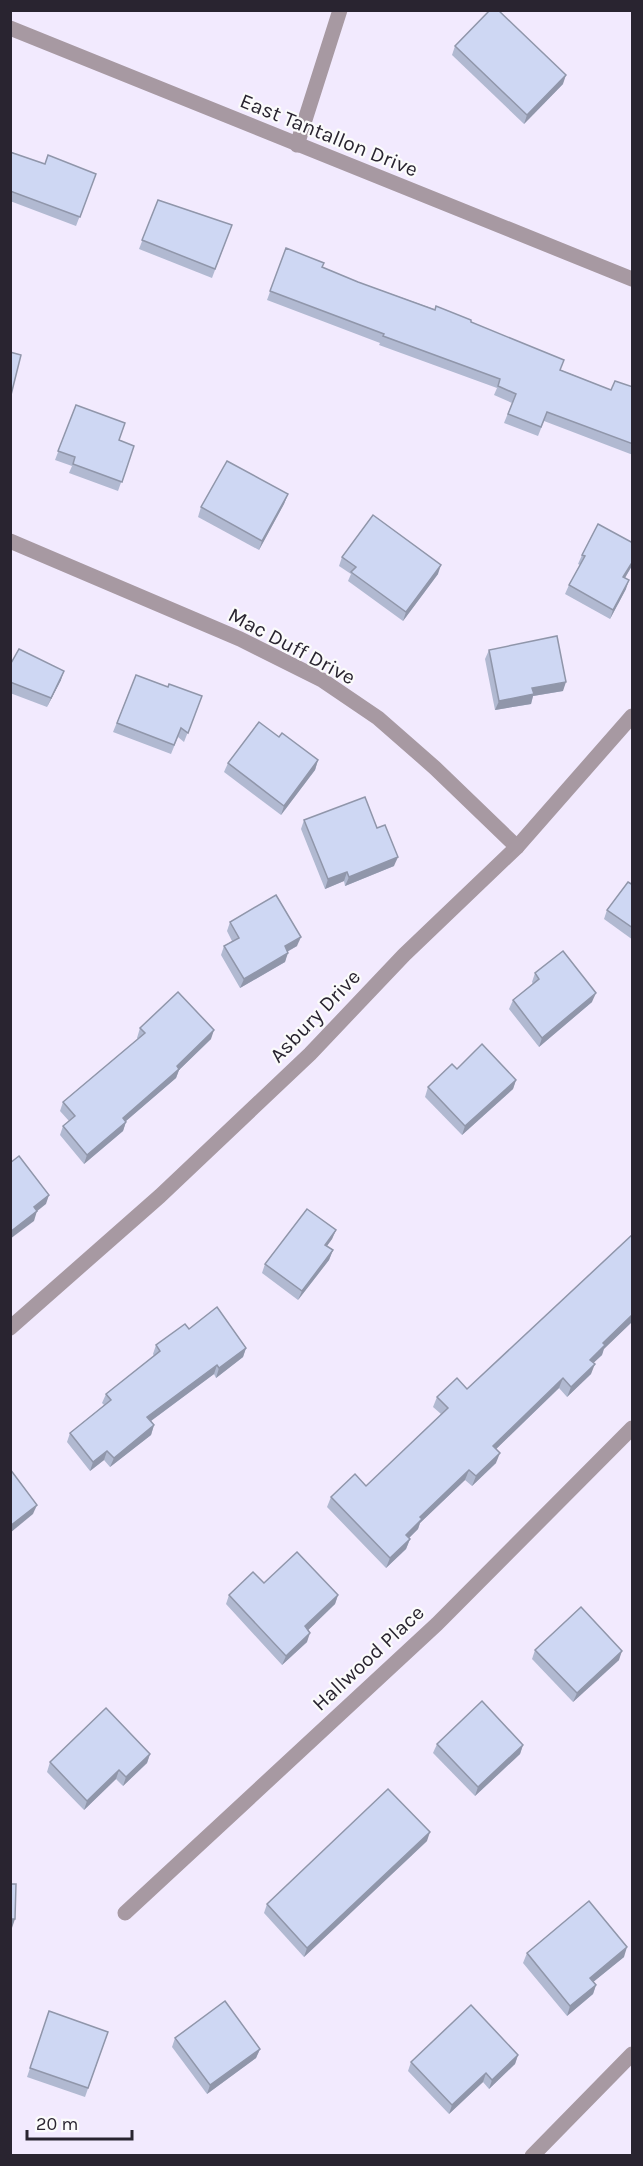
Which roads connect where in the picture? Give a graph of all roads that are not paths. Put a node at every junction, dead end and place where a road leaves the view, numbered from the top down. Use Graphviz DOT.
graph roads {
  1 [pos="340,10"];
  2 [pos="10,28"];
  3 [pos="297,145"];
  4 [pos="633,279"];
  5 [pos="10,540"];
  6 [pos="633,716"];
  7 [pos="517,847"];
  8 [pos="10,1329"];
  9 [pos="633,1428"];
  10 [pos="125,1913"];
  11 [pos="633,2054"];
  12 [pos="532,2156"];
  1 -- 3 [label="street"];
  2 -- 3 [label="street, East Tantallon Drive"];
  3 -- 4 [label="street, East Tantallon Drive"];
  5 -- 7 [label="street, Mac Duff Drive"];
  6 -- 7 [label="street, Asbury Drive"];
  7 -- 8 [label="street, Asbury Drive"];
  9 -- 10 [label="street, Hallwood Place"];
  11 -- 12 [label="street"];
}
